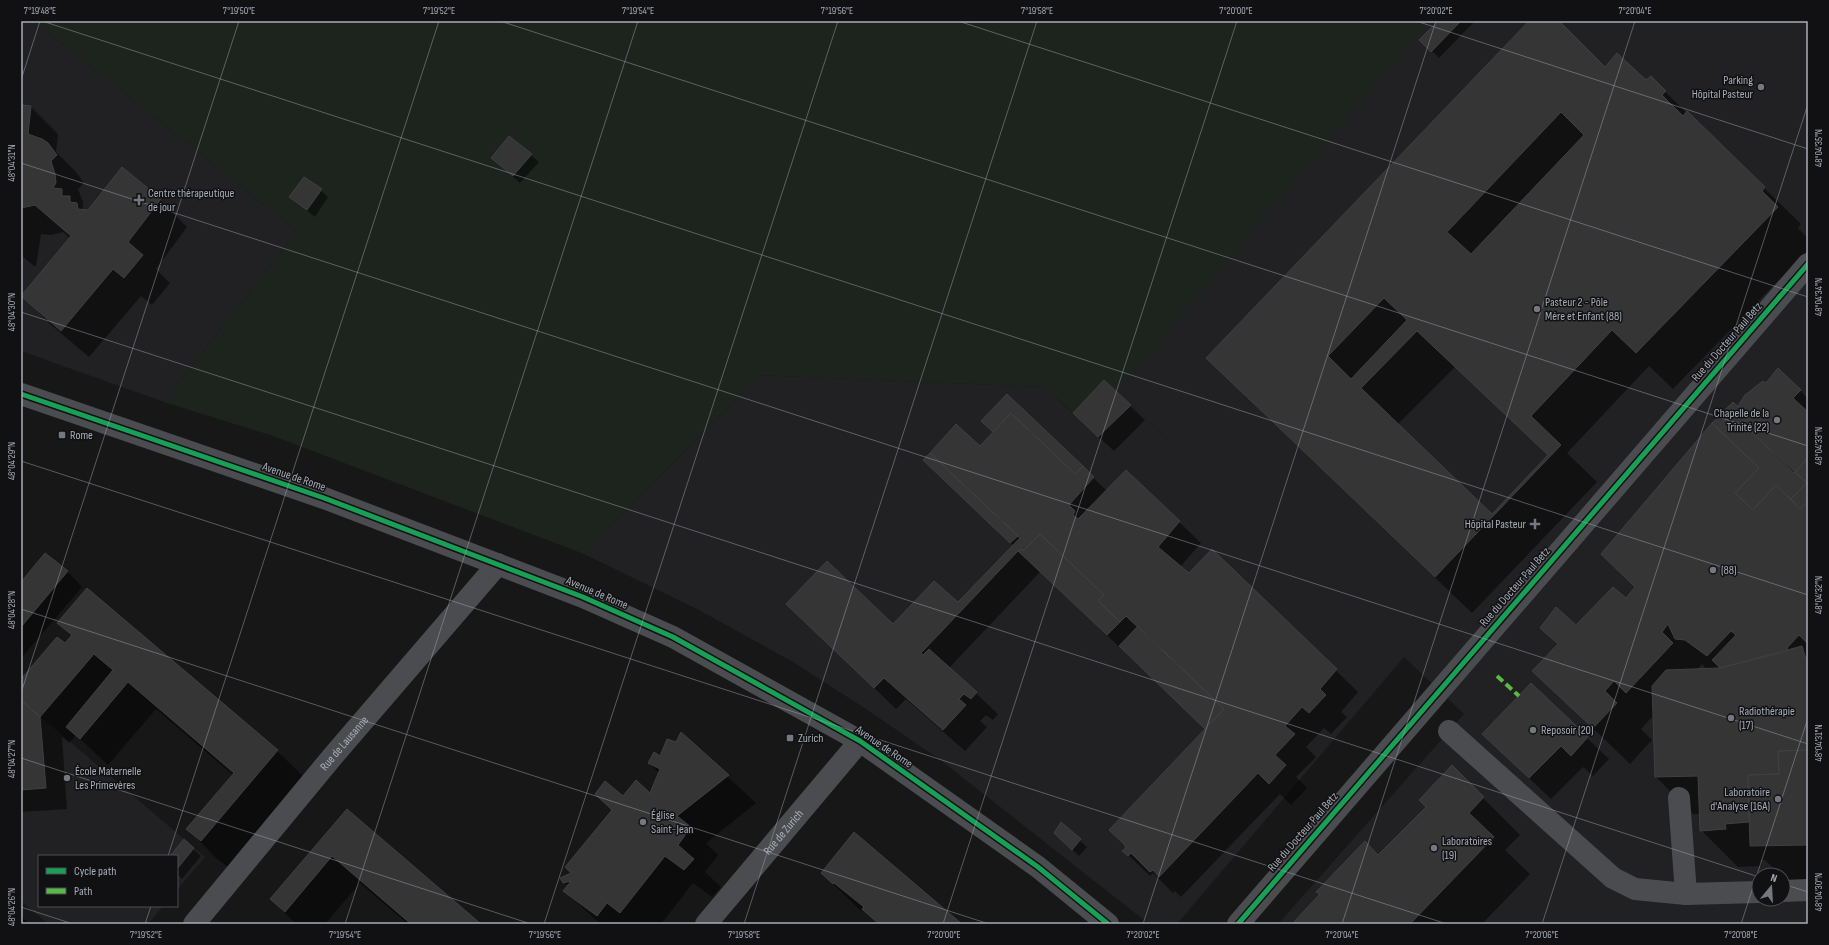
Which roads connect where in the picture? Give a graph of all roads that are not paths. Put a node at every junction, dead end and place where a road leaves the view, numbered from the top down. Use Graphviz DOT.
graph roads {
  1 [pos="1808,264"];
  2 [pos="21,394"];
  3 [pos="498,564"];
  4 [pos="1449,731"];
  5 [pos="860,741"];
  6 [pos="1679,798"];
  7 [pos="1808,890"];
  8 [pos="1791,891"];
  9 [pos="1751,892"];
  10 [pos="1686,894"];
  11 [pos="194,924"];
  12 [pos="706,924"];
  13 [pos="1108,924"];
  14 [pos="1238,924"];
  1 -- 14 [label="street, Rue du Docteur Paul Betz"];
  2 -- 3 [label="street, Avenue de Rome"];
  3 -- 5 [label="street, Avenue de Rome"];
  3 -- 11 [label="street, Rue de Lausanne"];
  4 -- 10 [label="street"];
  5 -- 12 [label="street, Rue de Zurich"];
  5 -- 13 [label="street, Avenue de Rome"];
  6 -- 10 [label="street"];
  7 -- 8 [label="street"];
  9 -- 10 [label="street"];
}
